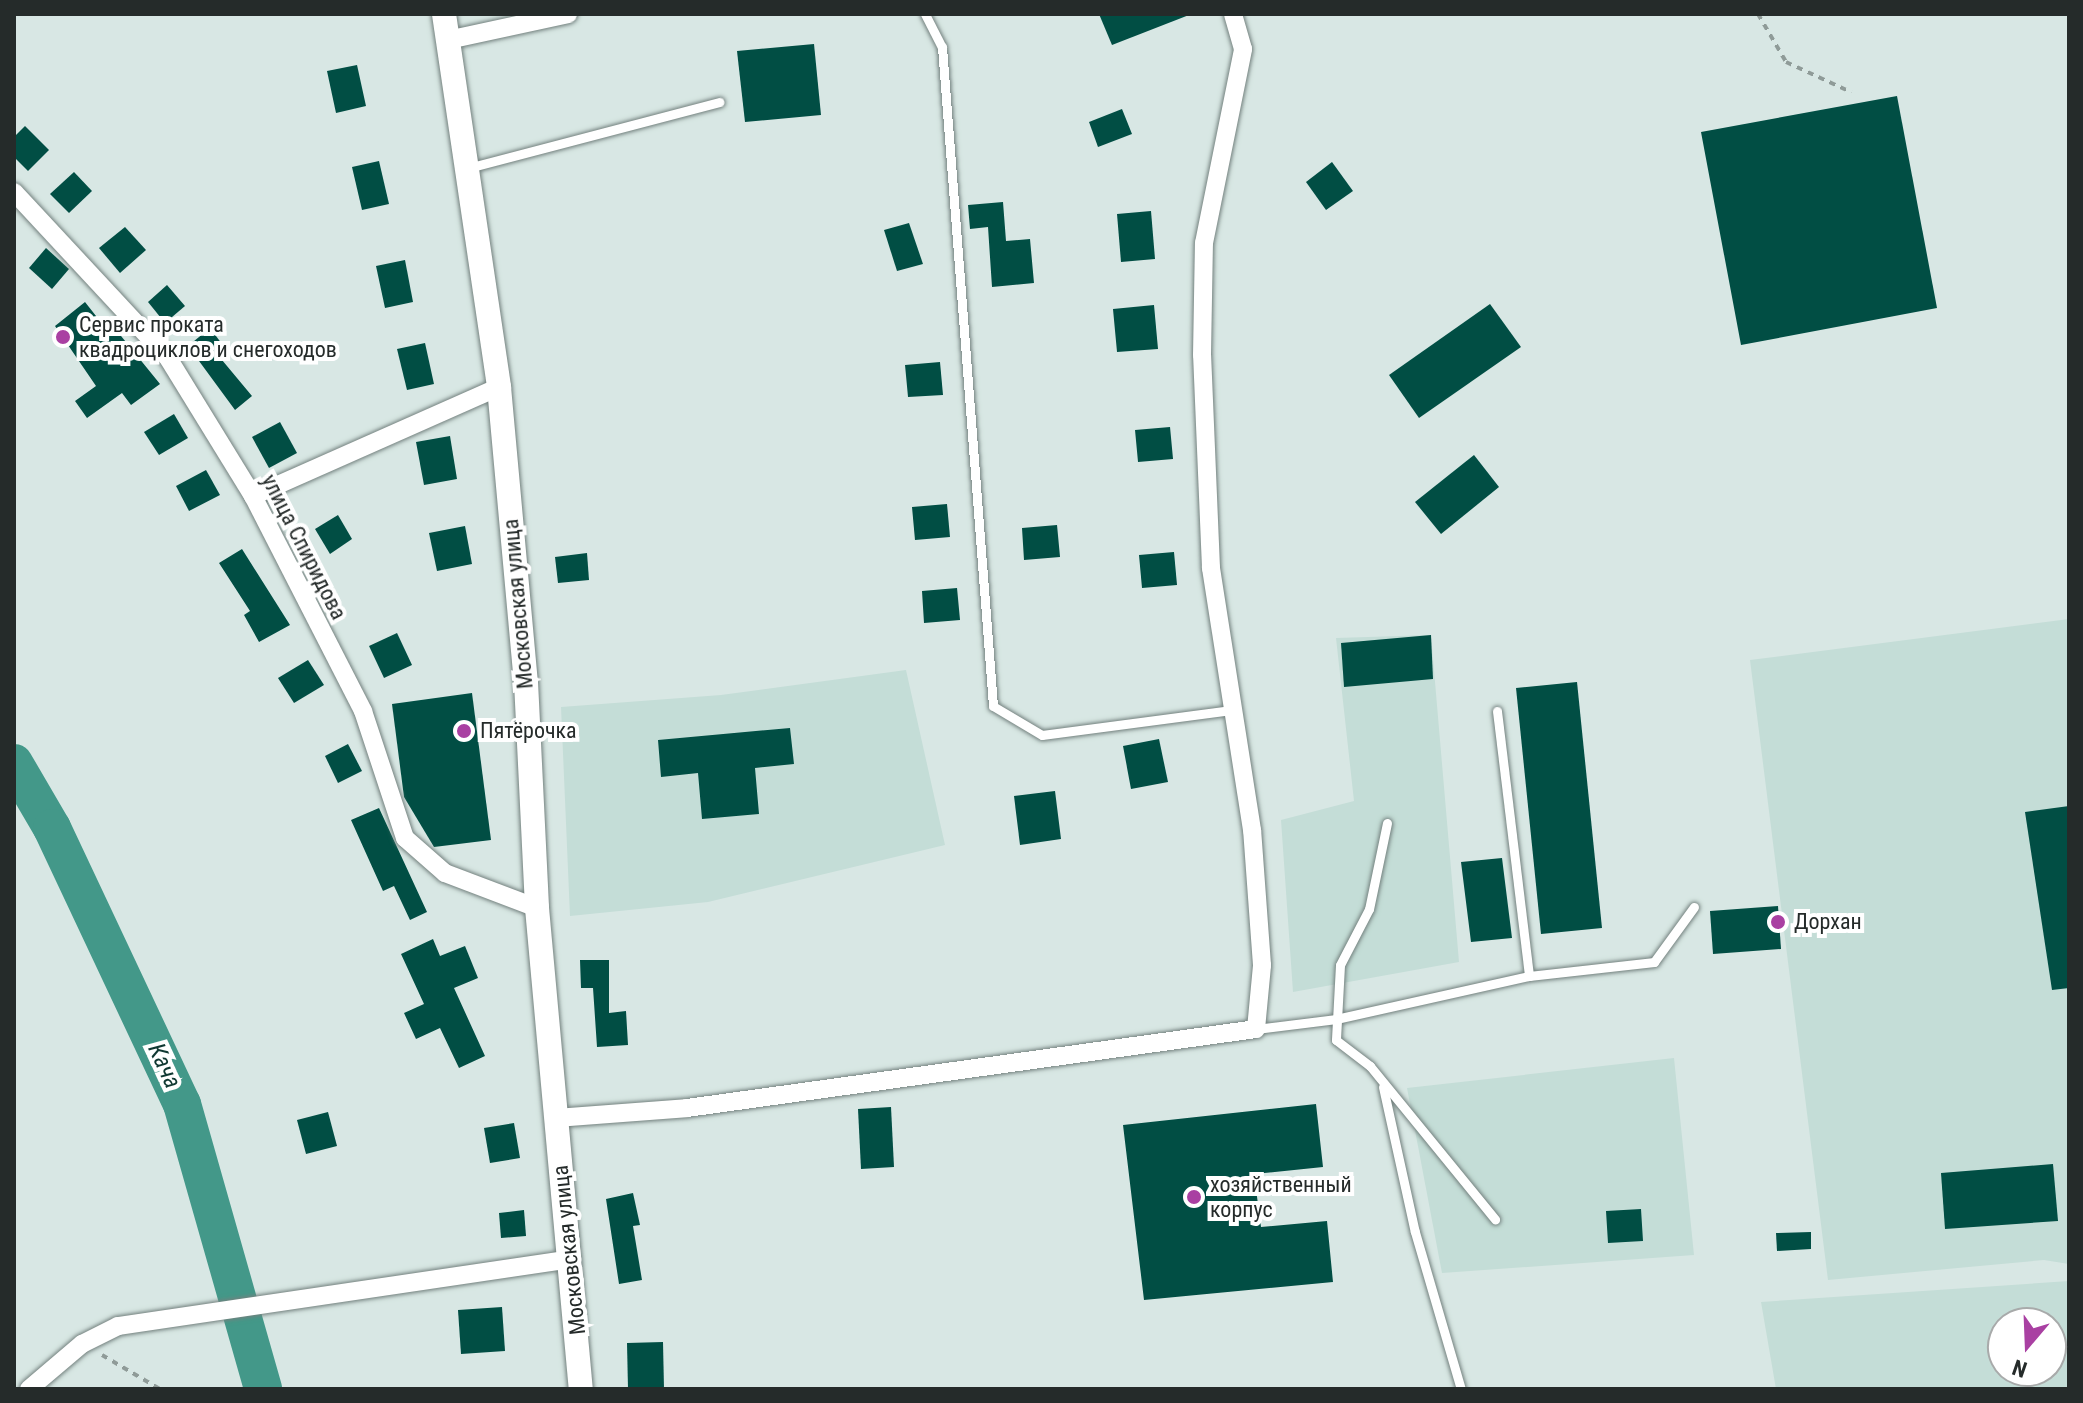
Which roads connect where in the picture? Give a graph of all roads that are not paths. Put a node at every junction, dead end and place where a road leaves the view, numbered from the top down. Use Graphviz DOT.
graph roads {
  1 [pos="444,14"];
  2 [pos="568,14"];
  3 [pos="925,14"];
  4 [pos="1233,14"];
  5 [pos="448,40"];
  6 [pos="720,102"];
  7 [pos="466,169"];
  8 [pos="14,192"];
  9 [pos="499,387"];
  10 [pos="253,496"];
  11 [pos="1233,710"];
  12 [pos="1497,711"];
  13 [pos="1387,823"];
  14 [pos="1694,907"];
  15 [pos="537,908"];
  16 [pos="1529,976"];
  17 [pos="1336,1019"];
  18 [pos="1256,1029"];
  19 [pos="1382,1085"];
  20 [pos="555,1118"];
  21 [pos="1495,1219"];
  22 [pos="572,1259"];
  23 [pos="29,1389"];
  24 [pos="581,1389"];
  25 [pos="1461,1389"];
  1 -- 5 [label="street, Московская улица"];
  2 -- 5 [label="street"];
  3 -- 11 [label="lane"];
  4 -- 11 [label="street"];
  5 -- 7 [label="street, Московская улица"];
  6 -- 7 [label="lane"];
  7 -- 9 [label="street, Московская улица"];
  8 -- 10 [label="street, улица Спиридова"];
  9 -- 10 [label="street"];
  9 -- 15 [label="street, Московская улица"];
  10 -- 15 [label="street, улица Спиридова"];
  11 -- 18 [label="street"];
  12 -- 16 [label="lane"];
  13 -- 17 [label="lane"];
  14 -- 16 [label="lane"];
  15 -- 20 [label="street, Московская улица"];
  16 -- 17 [label="lane"];
  17 -- 18 [label="lane"];
  17 -- 19 [label="lane"];
  18 -- 20 [label="street"];
  19 -- 21 [label="lane"];
  19 -- 25 [label="lane"];
  20 -- 22 [label="street, Московская улица"];
  22 -- 23 [label="street"];
  22 -- 24 [label="street, Московская улица"];
}
